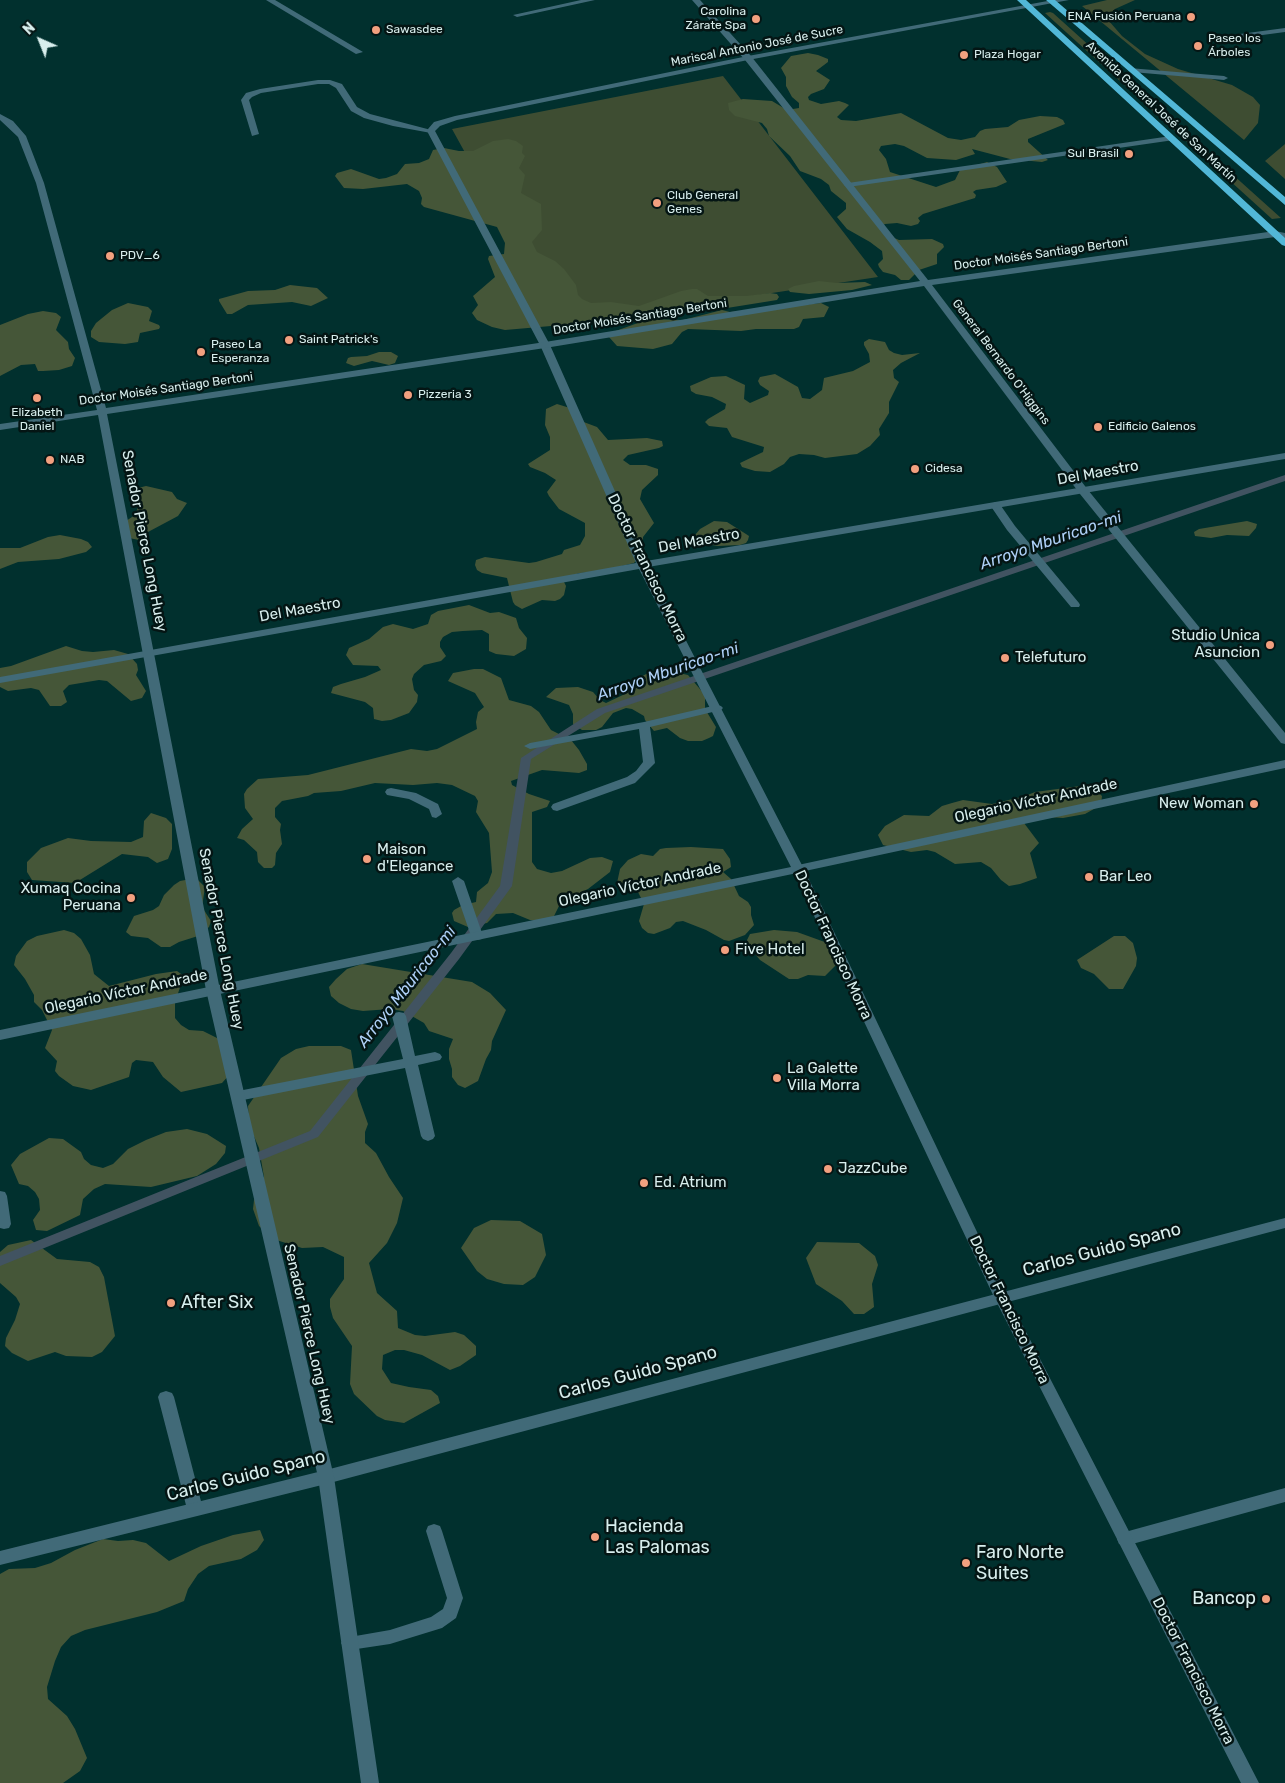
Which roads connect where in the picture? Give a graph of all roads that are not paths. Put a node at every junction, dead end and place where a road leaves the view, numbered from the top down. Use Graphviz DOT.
graph roads {
  1 [pos="270,0"];
  2 [pos="591,0"];
  3 [pos="696,0"];
  4 [pos="1065,0"];
  5 [pos="1052,1"];
  6 [pos="1024,3"];
  7 [pos="517,15"];
  8 [pos="1285,30"];
  9 [pos="1240,36"];
  10 [pos="359,52"];
  11 [pos="748,58"];
  12 [pos="1132,70"];
  13 [pos="1224,78"];
  14 [pos="0,116"];
  15 [pos="431,131"];
  16 [pos="255,134"];
  17 [pos="1171,138"];
  18 [pos="848,185"];
  19 [pos="1285,202"];
  20 [pos="1275,234"];
  21 [pos="1285,236"];
  22 [pos="1285,243"];
  23 [pos="926,283"];
  24 [pos="545,345"];
  25 [pos="102,411"];
  26 [pos="0,427"];
  27 [pos="1285,456"];
  28 [pos="1084,492"];
  29 [pos="995,505"];
  30 [pos="642,566"];
  31 [pos="1075,605"];
  32 [pos="150,652"];
  33 [pos="0,680"];
  34 [pos="717,708"];
  35 [pos="644,725"];
  36 [pos="1285,741"];
  37 [pos="530,746"];
  38 [pos="1285,764"];
  39 [pos="390,792"];
  40 [pos="557,807"];
  41 [pos="436,814"];
  42 [pos="798,869"];
  43 [pos="458,881"];
  44 [pos="477,936"];
  45 [pos="213,990"];
  46 [pos="400,1016"];
  47 [pos="0,1035"];
  48 [pos="435,1057"];
  49 [pos="410,1062"];
  50 [pos="238,1096"];
  51 [pos="428,1136"];
  52 [pos="0,1196"];
  53 [pos="1285,1223"];
  54 [pos="4,1224"];
  55 [pos="1001,1297"];
  56 [pos="166,1397"];
  57 [pos="326,1477"];
  58 [pos="1285,1495"];
  59 [pos="195,1509"];
  60 [pos="434,1531"];
  61 [pos="1125,1539"];
  62 [pos="0,1558"];
  63 [pos="350,1643"];
  64 [pos="370,1783"];
  65 [pos="1250,1783"];
  1 -- 10 [label="street"];
  2 -- 7 [label="street"];
  3 -- 11 [label="street, General Bernardo O'Higgins"];
  4 -- 5 [label="street, Mariscal Antonio José de Sucre"];
  5 -- 6 [label="street, Mariscal Antonio José de Sucre"];
  5 -- 12 [label="highway, Avenida General José de San Martín"];
  6 -- 11 [label="street, Mariscal Antonio José de Sucre"];
  6 -- 17 [label="highway, Avenida General José de San Martín"];
  8 -- 9 [label="street"];
  11 -- 15 [label="street, Mariscal Antonio José de Sucre"];
  11 -- 18 [label="street, General Bernardo O'Higgins"];
  12 -- 13 [label="street"];
  12 -- 19 [label="highway, Avenida General José de San Martín"];
  14 -- 25 [label="street, Senador Pierce Long Huey"];
  15 -- 16 [label="street"];
  15 -- 24 [label="street, Doctor Francisco Morra"];
  17 -- 18 [label="street"];
  17 -- 20 [label="highway, Avenida General José de San Martín"];
  18 -- 23 [label="street, General Bernardo O'Higgins"];
  20 -- 21 [label="street, Doctor Moisés Santiago Bertoni"];
  20 -- 22 [label="highway, Avenida General José de San Martín"];
  20 -- 23 [label="street, Doctor Moisés Santiago Bertoni"];
  23 -- 24 [label="street, Doctor Moisés Santiago Bertoni"];
  23 -- 28 [label="street, General Bernardo O'Higgins"];
  24 -- 25 [label="street, Doctor Moisés Santiago Bertoni"];
  24 -- 30 [label="street, Doctor Francisco Morra"];
  25 -- 26 [label="street, Doctor Moisés Santiago Bertoni"];
  25 -- 32 [label="street, Senador Pierce Long Huey"];
  27 -- 28 [label="street, Del Maestro"];
  28 -- 29 [label="street, Del Maestro"];
  28 -- 36 [label="street, General Bernardo O'Higgins"];
  29 -- 30 [label="street, Del Maestro"];
  29 -- 31 [label="street"];
  30 -- 32 [label="street, Del Maestro"];
  30 -- 34 [label="street, Doctor Francisco Morra"];
  32 -- 33 [label="street, Del Maestro"];
  32 -- 45 [label="street, Senador Pierce Long Huey"];
  34 -- 35 [label="street"];
  34 -- 42 [label="street, Doctor Francisco Morra"];
  35 -- 37 [label="street"];
  35 -- 40 [label="street"];
  38 -- 42 [label="street, Olegario Víctor Andrade"];
  39 -- 41 [label="street"];
  42 -- 44 [label="street, Olegario Víctor Andrade"];
  42 -- 55 [label="street, Doctor Francisco Morra"];
  43 -- 44 [label="street"];
  44 -- 45 [label="street, Olegario Víctor Andrade"];
  45 -- 47 [label="street, Olegario Víctor Andrade"];
  45 -- 50 [label="street, Senador Pierce Long Huey"];
  46 -- 49 [label="street"];
  48 -- 49 [label="street"];
  49 -- 50 [label="street"];
  49 -- 51 [label="street"];
  50 -- 57 [label="street, Senador Pierce Long Huey"];
  52 -- 54 [label="street"];
  53 -- 55 [label="street, Carlos Guido Spano"];
  55 -- 57 [label="street, Carlos Guido Spano"];
  55 -- 61 [label="street, Doctor Francisco Morra"];
  56 -- 59 [label="street"];
  57 -- 59 [label="street, Carlos Guido Spano"];
  57 -- 63 [label="street, Senador Pierce Long Huey"];
  58 -- 61 [label="street"];
  59 -- 62 [label="street, Carlos Guido Spano"];
  60 -- 63 [label="street"];
  61 -- 65 [label="street, Doctor Francisco Morra"];
  63 -- 64 [label="street, Senador Pierce Long Huey"];
}
